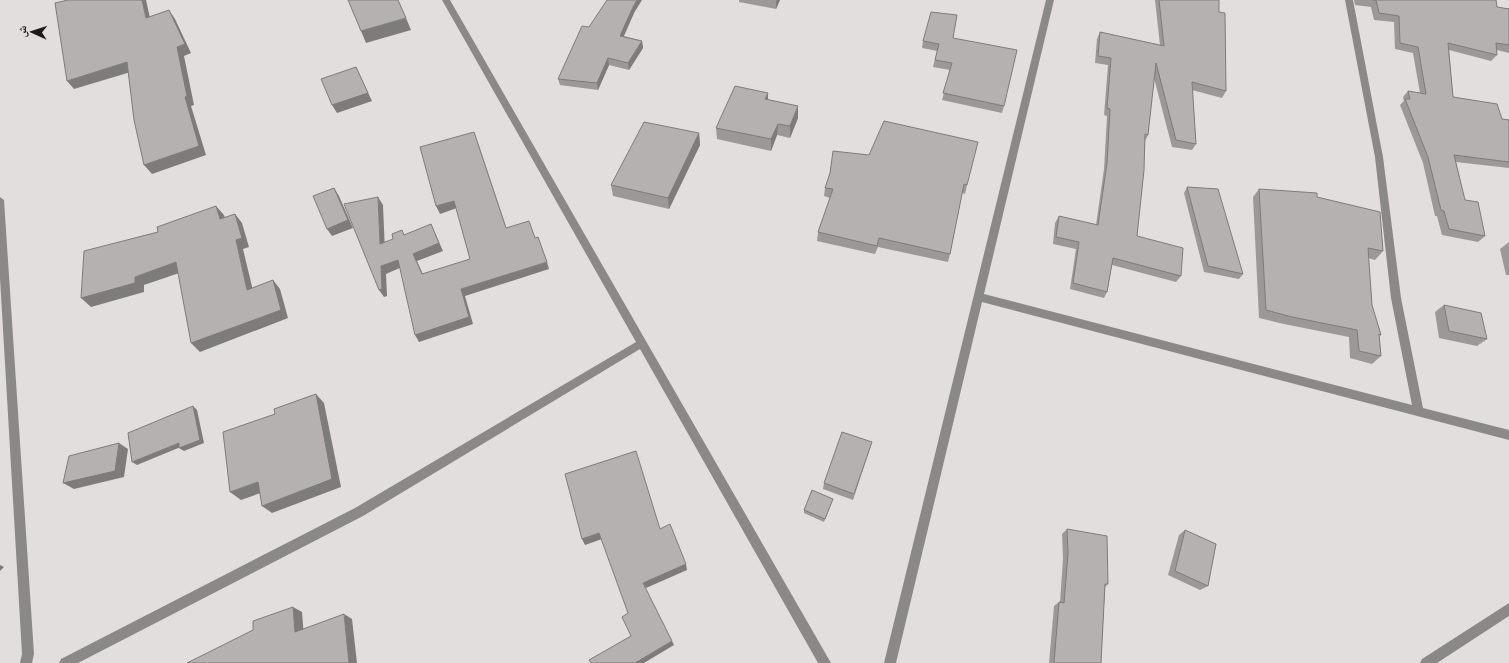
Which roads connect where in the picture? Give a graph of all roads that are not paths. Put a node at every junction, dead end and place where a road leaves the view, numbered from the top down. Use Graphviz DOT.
graph roads {
  1 [pos="446,0"];
  2 [pos="1050,0"];
  3 [pos="1349,0"];
  4 [pos="0,200"];
  5 [pos="979,297"];
  6 [pos="642,343"];
  7 [pos="1419,412"];
  8 [pos="1509,435"];
  9 [pos="1509,609"];
  10 [pos="26,663"];
  11 [pos="65,663"];
  12 [pos="825,663"];
  13 [pos="890,663"];
  14 [pos="1426,663"];
  1 -- 6 [label="street"];
  2 -- 5 [label="street"];
  3 -- 7 [label="street"];
  4 -- 10 [label="street"];
  5 -- 7 [label="street"];
  5 -- 13 [label="street"];
  6 -- 11 [label="street"];
  6 -- 12 [label="street"];
  7 -- 8 [label="street"];
  9 -- 14 [label="street"];
}
